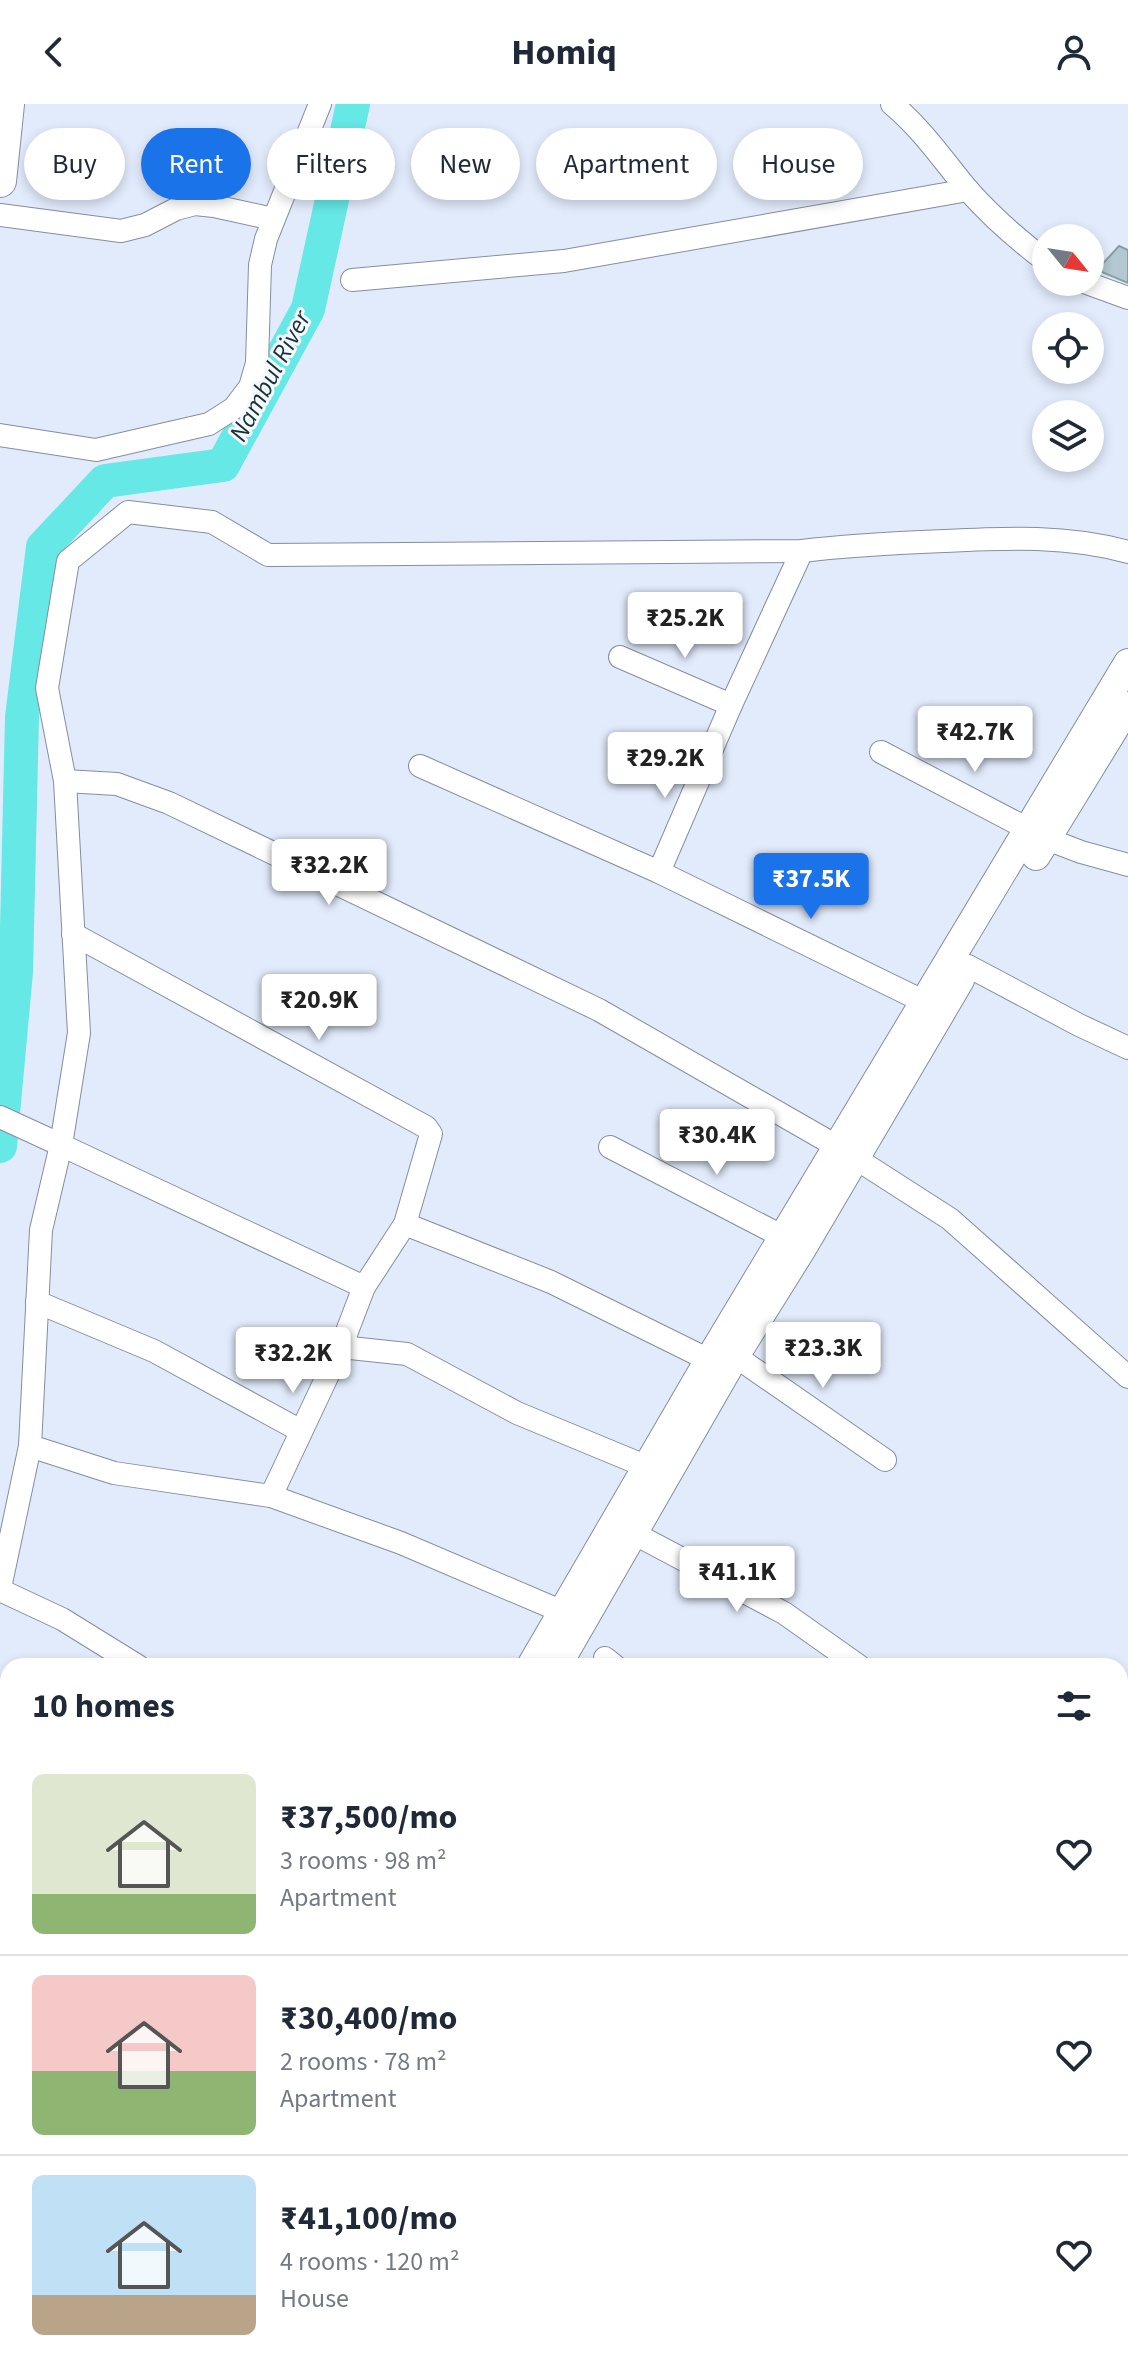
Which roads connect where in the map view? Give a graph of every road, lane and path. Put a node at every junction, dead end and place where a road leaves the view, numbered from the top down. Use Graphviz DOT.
graph roads {
  1 [pos="8,104"];
  2 [pos="320,104"];
  3 [pos="892,104"];
  4 [pos="0,181"];
  5 [pos="968,190"];
  6 [pos="0,215"];
  7 [pos="273,219"];
  8 [pos="1032,251"];
  9 [pos="352,280"];
  10 [pos="1104,289"];
  11 [pos="1128,298"];
  12 [pos="0,435"];
  13 [pos="802,551"];
  14 [pos="1128,552"];
  15 [pos="620,657"];
  16 [pos="1128,663"];
  17 [pos="731,705"];
  18 [pos="1128,706"];
  19 [pos="881,752"];
  20 [pos="420,766"];
  21 [pos="65,781"];
  22 [pos="1038,835"];
  23 [pos="1128,865"];
  24 [pos="659,872"];
  25 [pos="73,934"];
  26 [pos="968,966"];
  27 [pos="933,1006"];
  28 [pos="1128,1048"];
  29 [pos="0,1117"];
  30 [pos="61,1145"];
  31 [pos="610,1147"];
  32 [pos="846,1153"];
  33 [pos="405,1224"];
  34 [pos="793,1242"];
  35 [pos="364,1287"];
  36 [pos="37,1302"];
  37 [pos="341,1347"];
  38 [pos="722,1358"];
  39 [pos="1128,1377"];
  40 [pos="301,1431"];
  41 [pos="30,1446"];
  42 [pos="885,1460"];
  43 [pos="658,1471"];
  44 [pos="271,1496"];
  45 [pos="633,1533"];
  46 [pos="0,1589"];
  47 [pos="563,1612"];
  48 [pos="125,1658"];
  49 [pos="536,1658"];
  50 [pos="562,1658"];
  51 [pos="829,1658"];
  1 -- 4 [label="highway"];
  2 -- 7 [label="street"];
  3 -- 5 [label="street"];
  5 -- 8 [label="street"];
  5 -- 9 [label="street"];
  6 -- 7 [label="street"];
  7 -- 12 [label="street"];
  10 -- 11 [label="street"];
  13 -- 14 [label="street"];
  13 -- 17 [label="street"];
  13 -- 21 [label="street"];
  15 -- 17 [label="street"];
  16 -- 22 [label="main road"];
  17 -- 24 [label="street"];
  18 -- 22 [label="main road"];
  19 -- 22 [label="street"];
  20 -- 24 [label="street"];
  21 -- 25 [label="street"];
  21 -- 32 [label="street"];
  22 -- 23 [label="street"];
  22 -- 26 [label="main road"];
  22 -- 27 [label="main road"];
  24 -- 27 [label="street"];
  25 -- 30 [label="street"];
  25 -- 33 [label="street"];
  26 -- 27 [label="main road"];
  26 -- 28 [label="street"];
  27 -- 32 [label="main road"];
  29 -- 30 [label="street"];
  30 -- 35 [label="street"];
  30 -- 36 [label="street"];
  31 -- 34 [label="street"];
  32 -- 34 [label="main road"];
  32 -- 39 [label="street"];
  33 -- 35 [label="street"];
  33 -- 38 [label="street"];
  34 -- 38 [label="main road"];
  35 -- 37 [label="street"];
  36 -- 40 [label="street"];
  36 -- 41 [label="street"];
  37 -- 40 [label="street"];
  37 -- 43 [label="street"];
  38 -- 42 [label="street"];
  38 -- 43 [label="main road"];
  40 -- 44 [label="street"];
  41 -- 44 [label="street"];
  41 -- 46 [label="street"];
  43 -- 45 [label="main road"];
  43 -- 47 [label="main road"];
  44 -- 47 [label="street"];
  45 -- 50 [label="main road"];
  45 -- 51 [label="street"];
  46 -- 48 [label="street"];
  47 -- 49 [label="main road"];
}
